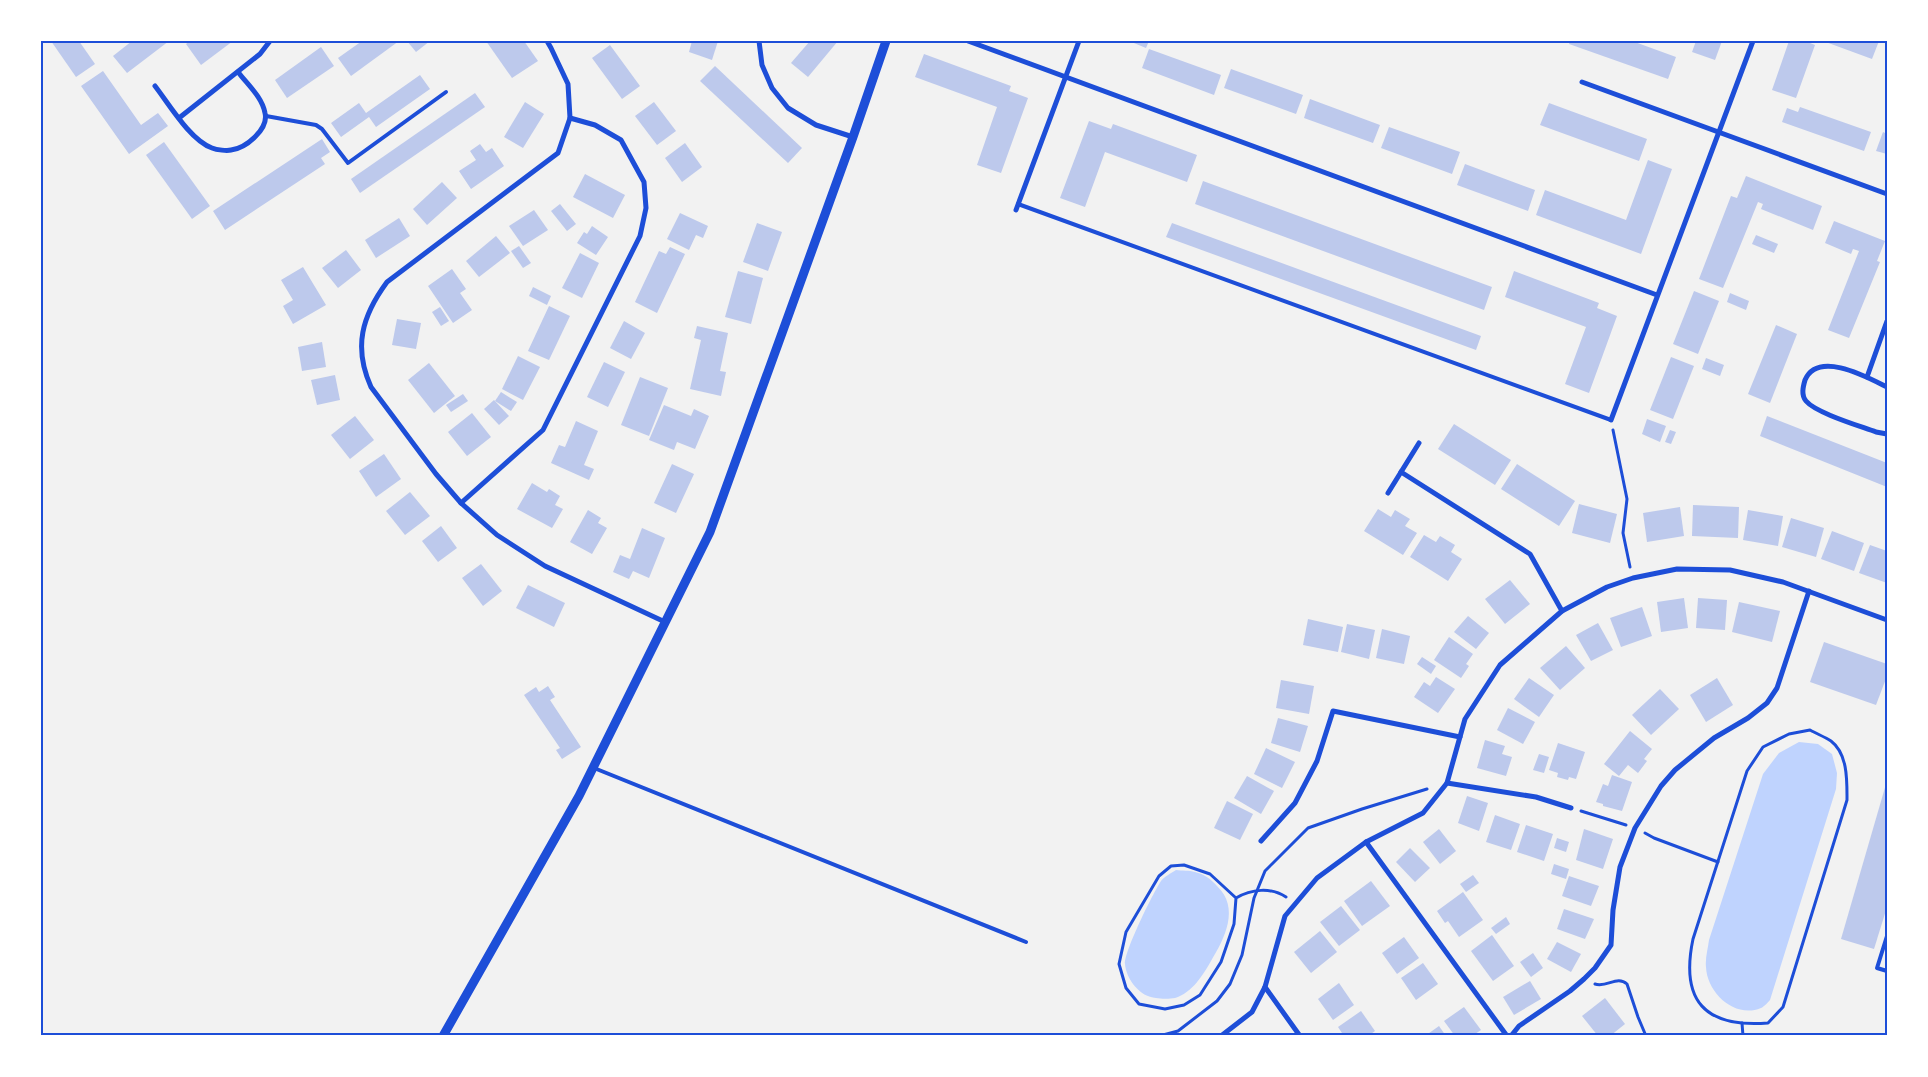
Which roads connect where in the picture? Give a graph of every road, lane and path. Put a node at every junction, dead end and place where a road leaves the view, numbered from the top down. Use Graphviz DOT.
graph roads {
  1 [pos="270,41"];
  2 [pos="547,41"];
  3 [pos="759,41"];
  4 [pos="886,41"];
  5 [pos="968,41"];
  6 [pos="1080,41"];
  7 [pos="1754,41"];
  8 [pos="238,72"];
  9 [pos="1066,78"];
  10 [pos="1582,82"];
  11 [pos="155,86"];
  12 [pos="446,92"];
  13 [pos="266,116"];
  14 [pos="179,118"];
  15 [pos="570,118"];
  16 [pos="1720,132"];
  17 [pos="853,137"];
  18 [pos="1887,194"];
  19 [pos="1018,204"];
  20 [pos="1016,210"];
  21 [pos="1657,295"];
  22 [pos="1887,320"];
  23 [pos="1867,376"];
  24 [pos="1887,387"];
  25 [pos="1611,420"];
  26 [pos="1887,434"];
  27 [pos="1419,443"];
  28 [pos="1401,472"];
  29 [pos="1388,493"];
  30 [pos="461,503"];
  31 [pos="1633,578"];
  32 [pos="1809,591"];
  33 [pos="1562,610"];
  34 [pos="1887,620"];
  35 [pos="665,622"];
  36 [pos="1460,737"];
  37 [pos="593,768"];
  38 [pos="1446,783"];
  39 [pos="1571,808"];
  40 [pos="1261,840"];
  41 [pos="1366,842"];
  42 [pos="1257,890"];
  43 [pos="1236,898"];
  44 [pos="1295,903"];
  45 [pos="1887,936"];
  46 [pos="1026,942"];
  47 [pos="1887,971"];
  48 [pos="1584,979"];
  49 [pos="1265,986"];
  50 [pos="1742,1024"];
  51 [pos="443,1036"];
  52 [pos="1130,1036"];
  53 [pos="1221,1036"];
  54 [pos="1300,1036"];
  55 [pos="1507,1036"];
  56 [pos="1511,1036"];
  57 [pos="1646,1036"];
  58 [pos="1742,1036"];
  1 -- 8 [label="street"];
  2 -- 15 [label="street"];
  3 -- 17 [label="street"];
  4 -- 17 [label="street"];
  5 -- 9 [label="street"];
  6 -- 9 [label="street"];
  7 -- 16 [label="street"];
  8 -- 13 [label="street"];
  8 -- 14 [label="street"];
  9 -- 19 [label="street"];
  9 -- 21 [label="street"];
  10 -- 16 [label="street"];
  11 -- 14 [label="street"];
  12 -- 13 [label="lane"];
  13 -- 14 [label="street"];
  15 -- 30 [label="street"];
  15 -- 30 [label="street"];
  16 -- 18 [label="street"];
  16 -- 21 [label="street"];
  17 -- 35 [label="street"];
  19 -- 20 [label="street"];
  19 -- 25 [label="lane"];
  21 -- 25 [label="street"];
  22 -- 23 [label="street"];
  23 -- 24 [label="street"];
  23 -- 26 [label="street"];
  25 -- 31 [label="path"];
  27 -- 28 [label="street"];
  28 -- 29 [label="street"];
  28 -- 33 [label="street"];
  30 -- 35 [label="street"];
  31 -- 32 [label="street"];
  31 -- 33 [label="street"];
  32 -- 34 [label="street"];
  32 -- 48 [label="street"];
  33 -- 36 [label="street"];
  35 -- 37 [label="street"];
  36 -- 38 [label="street"];
  36 -- 40 [label="street"];
  37 -- 46 [label="lane"];
  37 -- 51 [label="street"];
  38 -- 39 [label="street"];
  38 -- 41 [label="street"];
  38 -- 42 [label="path"];
  41 -- 44 [label="street"];
  41 -- 55 [label="street"];
  42 -- 43 [label="path"];
  42 -- 44 [label="path"];
  42 -- 52 [label="path"];
  43 -- 43 [label="path"];
  44 -- 49 [label="street"];
  45 -- 47 [label="lane"];
  48 -- 56 [label="street"];
  48 -- 57 [label="path"];
  49 -- 53 [label="street"];
  49 -- 54 [label="street"];
  50 -- 50 [label="path"];
  50 -- 58 [label="path"];
}
